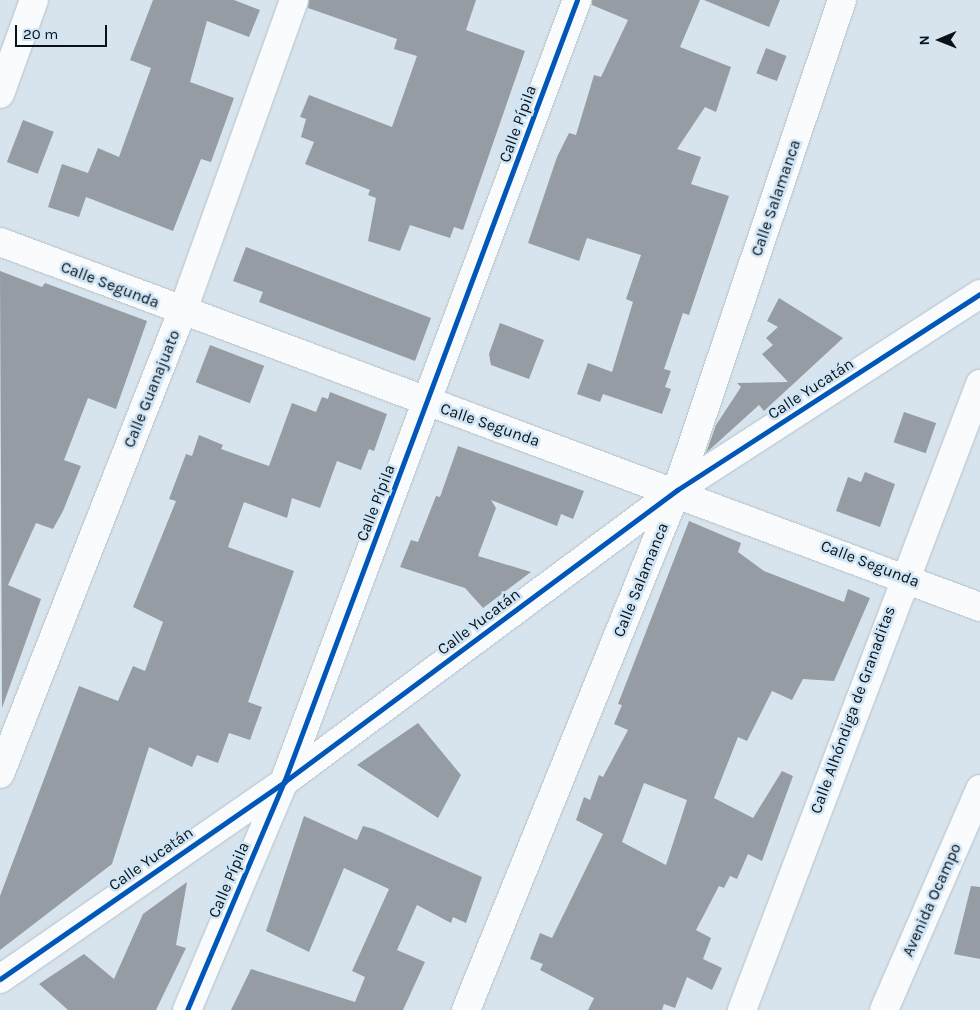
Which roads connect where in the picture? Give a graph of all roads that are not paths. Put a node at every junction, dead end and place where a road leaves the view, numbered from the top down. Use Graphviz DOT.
graph roads {
  1 [pos="34,0"];
  2 [pos="294,0"];
  3 [pos="577,0"];
  4 [pos="842,0"];
  5 [pos="0,94"];
  6 [pos="0,242"];
  7 [pos="980,294"];
  8 [pos="182,313"];
  9 [pos="980,384"];
  10 [pos="427,403"];
  11 [pos="677,490"];
  12 [pos="903,577"];
  13 [pos="980,607"];
  14 [pos="0,774"];
  15 [pos="284,782"];
  16 [pos="980,789"];
  17 [pos="0,980"];
  18 [pos="886,1009"];
  19 [pos="187,1010"];
  20 [pos="466,1010"];
  21 [pos="742,1010"];
  1 -- 5 [label="street"];
  2 -- 8 [label="street, Calle Guanajuato"];
  3 -- 10 [label="street, Calle Pípila"];
  4 -- 11 [label="street, Calle Salamanca"];
  6 -- 8 [label="street, Calle Segunda"];
  7 -- 11 [label="street, Calle Yucatán"];
  8 -- 10 [label="street, Calle Segunda"];
  8 -- 14 [label="street, Calle Guanajuato"];
  9 -- 12 [label="street, Calle Alhóndiga de Granaditas"];
  10 -- 11 [label="street, Calle Segunda"];
  10 -- 15 [label="street, Calle Pípila"];
  11 -- 12 [label="street, Calle Segunda"];
  11 -- 15 [label="street, Calle Yucatán"];
  11 -- 20 [label="street, Calle Salamanca"];
  12 -- 13 [label="street, Calle Segunda"];
  12 -- 21 [label="street, Calle Alhóndiga de Granaditas"];
  15 -- 17 [label="street, Calle Yucatán"];
  15 -- 19 [label="street, Calle Pípila"];
  16 -- 18 [label="street, Avenida Ocampo"];
}
